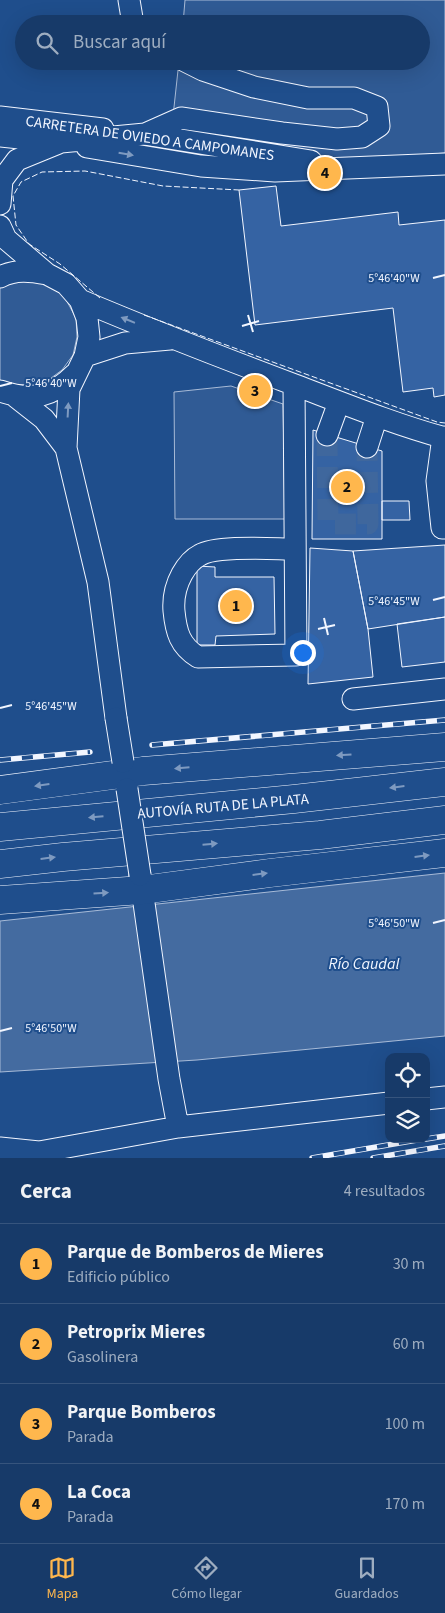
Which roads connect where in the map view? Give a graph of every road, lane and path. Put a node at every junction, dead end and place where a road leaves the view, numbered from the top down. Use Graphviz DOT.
graph roads {
  1 [pos="129,0"];
  2 [pos="132,15"];
  3 [pos="203,70"];
  4 [pos="0,117"];
  5 [pos="41,122"];
  6 [pos="0,124"];
  7 [pos="145,134"];
  8 [pos="0,136"];
  9 [pos="61,142"];
  10 [pos="445,164"];
  11 [pos="343,167"];
  12 [pos="0,204"];
  13 [pos="0,226"];
  14 [pos="47,274"];
  15 [pos="0,276"];
  16 [pos="80,300"];
  17 [pos="173,339"];
  18 [pos="80,365"];
  19 [pos="294,385"];
  20 [pos="8,394"];
  21 [pos="339,402"];
  22 [pos="378,416"];
  23 [pos="327,435"];
  24 [pos="444,438"];
  25 [pos="367,447"];
  26 [pos="66,448"];
  27 [pos="441,481"];
  28 [pos="445,528"];
  29 [pos="296,548"];
  30 [pos="445,689"];
  31 [pos="353,699"];
  32 [pos="445,747"];
  33 [pos="125,775"];
  34 [pos="445,782"];
  35 [pos="0,790"];
  36 [pos="445,820"];
  37 [pos="0,827"];
  38 [pos="445,853"];
  39 [pos="0,864"];
  40 [pos="142,890"];
  41 [pos="0,900"];
  42 [pos="445,1097"];
  43 [pos="430,1099"];
  44 [pos="385,1103"];
  45 [pos="178,1127"];
  46 [pos="0,1148"];
  1 -- 2 [label="street"];
  3 -- 7 [label="street"];
  4 -- 5 [label="street, CARRETERA DE OVIEDO A CAMPOMANES"];
  5 -- 6 [label="street"];
  5 -- 7 [label="street, CARRETERA DE OVIEDO A CAMPOMANES"];
  7 -- 9 [label="street"];
  7 -- 11 [label="street, CARRETERA DE OVIEDO A CAMPOMANES"];
  8 -- 9 [label="street, CARRETERA DE OVIEDO A CAMPOMANES"];
  9 -- 11 [label="street, CARRETERA DE OVIEDO A CAMPOMANES, one-way"];
  9 -- 12 [label="street"];
  10 -- 11 [label="street"];
  13 -- 14 [label="street"];
  14 -- 15 [label="street"];
  14 -- 16 [label="street"];
  17 -- 16 [label="street, one-way"];
  16 -- 18 [label="street"];
  17 -- 18 [label="street"];
  17 -- 19 [label="street"];
  18 -- 20 [label="street"];
  26 -- 18 [label="street, one-way"];
  19 -- 21 [label="street"];
  19 -- 29 [label="street"];
  20 -- 26 [label="street"];
  21 -- 22 [label="street"];
  21 -- 23 [label="street"];
  22 -- 24 [label="street"];
  22 -- 25 [label="street"];
  24 -- 27 [label="street"];
  26 -- 33 [label="street, bridge"];
  27 -- 28 [label="street"];
  29 -- 29 [label="street"];
  30 -- 31 [label="street"];
  32 -- 33 [label="highway, one-way"];
  33 -- 35 [label="highway, one-way"];
  33 -- 40 [label="street, bridge"];
  34 -- 37 [label="highway, AUTOVÍA RUTA DE LA PLATA, one-way"];
  39 -- 36 [label="highway, one-way"];
  40 -- 38 [label="highway, one-way"];
  41 -- 40 [label="highway, one-way"];
  40 -- 45 [label="street"];
  42 -- 43 [label="street"];
  44 -- 45 [label="street"];
  45 -- 46 [label="street"];
}
